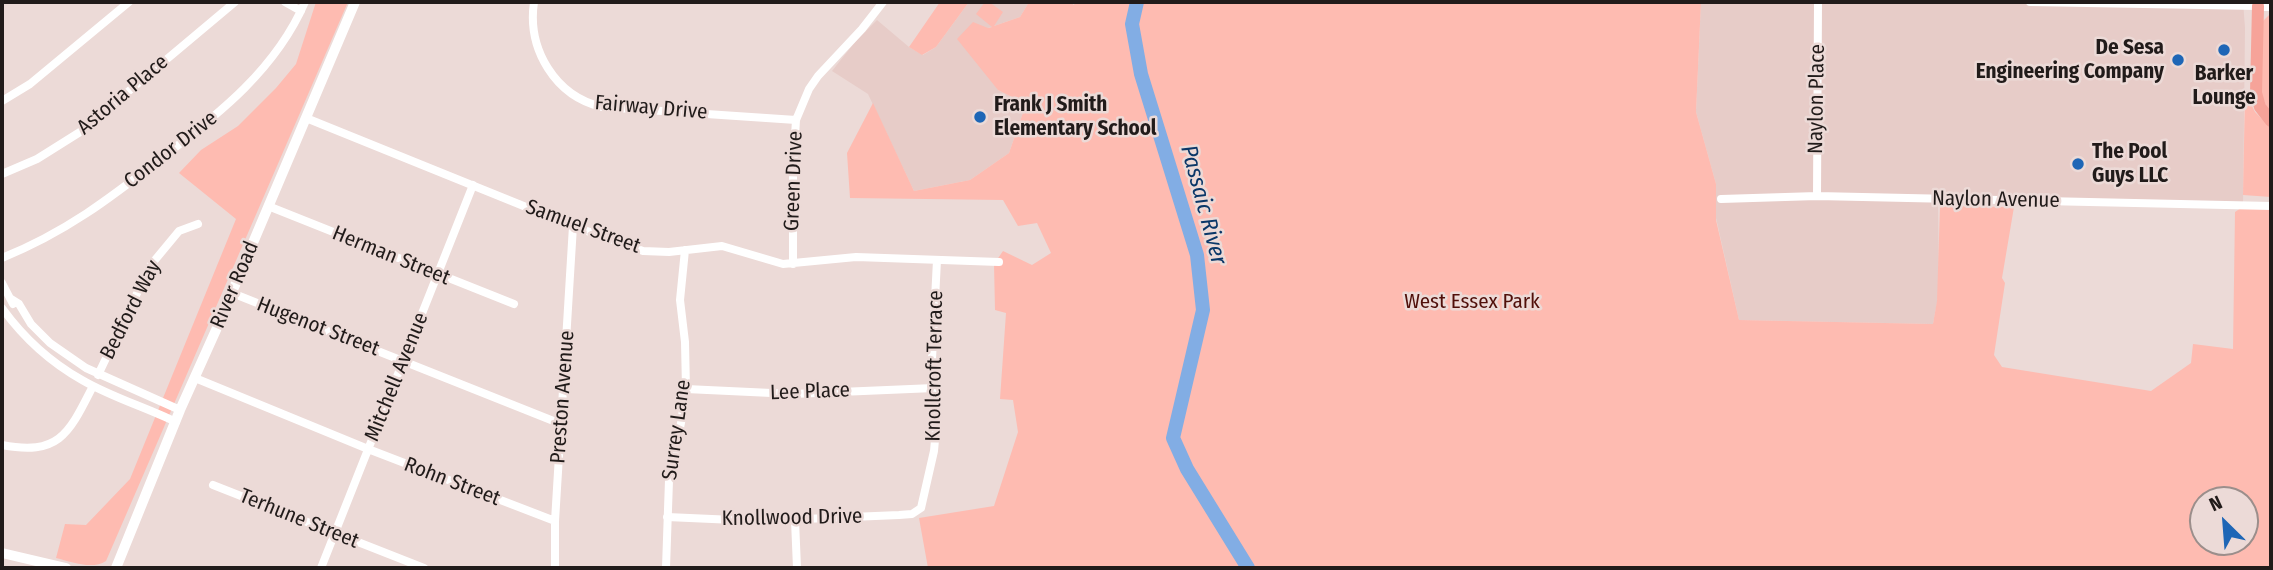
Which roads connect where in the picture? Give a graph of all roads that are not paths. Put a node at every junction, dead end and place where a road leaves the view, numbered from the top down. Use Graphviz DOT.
graph roads {
  1 [pos="129,2"];
  2 [pos="235,2"];
  3 [pos="285,2"];
  4 [pos="305,2"];
  5 [pos="355,2"];
  6 [pos="534,2"];
  7 [pos="883,2"];
  8 [pos="1818,2"];
  9 [pos="2030,2"];
  10 [pos="2265,6"];
  11 [pos="302,11"];
  12 [pos="2,101"];
  13 [pos="306,118"];
  14 [pos="796,120"];
  15 [pos="2271,121"];
  16 [pos="2,174"];
  17 [pos="472,185"];
  18 [pos="1816,196"];
  19 [pos="1721,199"];
  20 [pos="268,206"];
  21 [pos="2271,206"];
  22 [pos="198,224"];
  23 [pos="573,226"];
  24 [pos="685,250"];
  25 [pos="2,258"];
  26 [pos="937,260"];
  27 [pos="999,262"];
  28 [pos="793,264"];
  29 [pos="437,274"];
  30 [pos="2,283"];
  31 [pos="232,293"];
  32 [pos="514,304"];
  33 [pos="2,308"];
  34 [pos="404,361"];
  35 [pos="98,375"];
  36 [pos="195,378"];
  37 [pos="93,386"];
  38 [pos="934,388"];
  39 [pos="685,389"];
  40 [pos="180,410"];
  41 [pos="176,422"];
  42 [pos="561,424"];
  43 [pos="2,445"];
  44 [pos="368,449"];
  45 [pos="213,485"];
  46 [pos="917,511"];
  47 [pos="667,517"];
  48 [pos="795,520"];
  49 [pos="555,521"];
  50 [pos="335,534"];
  51 [pos="2,554"];
  52 [pos="66,568"];
  53 [pos="116,568"];
  54 [pos="321,568"];
  55 [pos="424,568"];
  56 [pos="555,568"];
  57 [pos="666,568"];
  58 [pos="797,568"];
  1 -- 12 [label="street"];
  2 -- 16 [label="street, Astoria Place"];
  3 -- 11 [label="street"];
  4 -- 11 [label="street, Condor Drive"];
  5 -- 13 [label="street, River Road"];
  6 -- 14 [label="street, Fairway Drive"];
  7 -- 14 [label="street, Green Drive"];
  8 -- 18 [label="street, Naylon Place"];
  9 -- 10 [label="street"];
  10 -- 15 [label="main road"];
  11 -- 25 [label="street, Condor Drive"];
  13 -- 17 [label="street, Samuel Street"];
  13 -- 20 [label="street, River Road"];
  14 -- 28 [label="street, Green Drive"];
  17 -- 23 [label="street, Samuel Street"];
  17 -- 29 [label="street, Mitchell Avenue"];
  18 -- 19 [label="street, Naylon Avenue"];
  18 -- 21 [label="street, Naylon Avenue"];
  20 -- 29 [label="street, Herman Street"];
  20 -- 31 [label="street, River Road"];
  22 -- 35 [label="street, Bedford Way"];
  23 -- 24 [label="street, Samuel Street"];
  23 -- 42 [label="street, Preston Avenue"];
  24 -- 28 [label="street, Samuel Street"];
  24 -- 39 [label="street, Surrey Lane"];
  26 -- 27 [label="street, Samuel Street"];
  26 -- 28 [label="street, Samuel Street"];
  26 -- 38 [label="street, Knollcroft Terrace"];
  29 -- 32 [label="street, Herman Street"];
  29 -- 34 [label="street, Mitchell Avenue"];
  30 -- 35 [label="street"];
  31 -- 34 [label="street, Hugenot Street"];
  31 -- 36 [label="street, River Road"];
  33 -- 37 [label="street"];
  34 -- 42 [label="street, Hugenot Street"];
  34 -- 44 [label="street, Mitchell Avenue"];
  35 -- 40 [label="street"];
  36 -- 40 [label="street, River Road"];
  36 -- 44 [label="street, Rohn Street"];
  37 -- 41 [label="street"];
  37 -- 43 [label="street"];
  38 -- 39 [label="street, Lee Place"];
  38 -- 46 [label="street, Knollcroft Terrace"];
  39 -- 47 [label="street, Surrey Lane"];
  40 -- 41 [label="street, River Road"];
  41 -- 53 [label="street, River Road"];
  42 -- 49 [label="street, Preston Avenue"];
  44 -- 49 [label="street, Rohn Street"];
  44 -- 50 [label="street, Mitchell Avenue"];
  45 -- 50 [label="street, Terhune Street"];
  46 -- 48 [label="street, Knollwood Drive"];
  47 -- 48 [label="street, Knollwood Drive"];
  47 -- 57 [label="street, Surrey Lane"];
  48 -- 58 [label="street"];
  49 -- 56 [label="street, Preston Avenue"];
  50 -- 54 [label="street, Mitchell Avenue"];
  50 -- 55 [label="street, Terhune Street"];
  51 -- 52 [label="street"];
}
